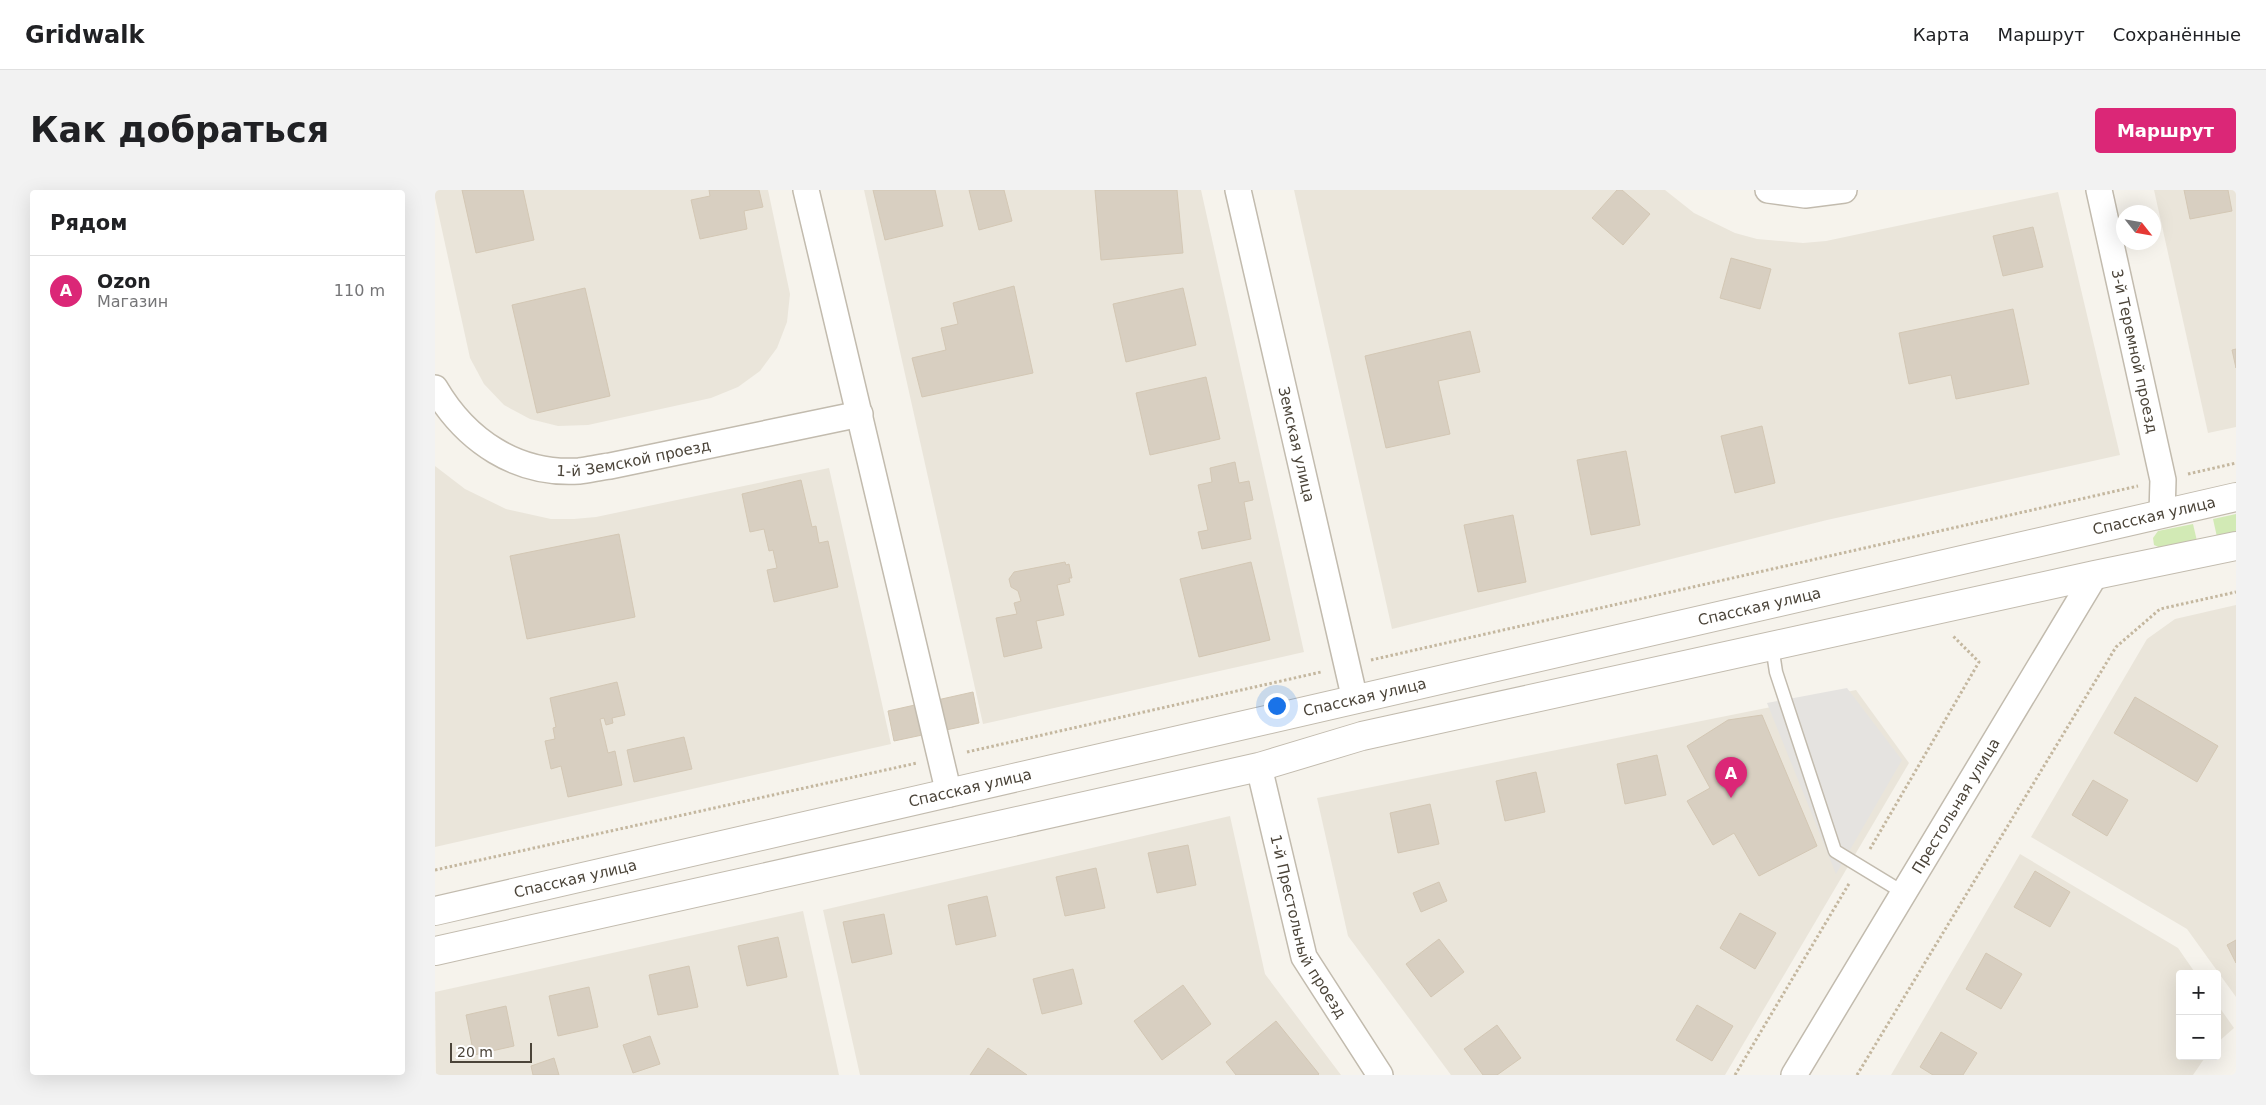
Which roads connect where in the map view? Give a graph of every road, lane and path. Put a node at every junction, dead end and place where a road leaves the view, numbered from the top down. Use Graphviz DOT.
graph roads {
  1 [pos="806,190"];
  2 [pos="1238,190"];
  3 [pos="1768,190"];
  4 [pos="1844,190"];
  5 [pos="2099,190"];
  6 [pos="435,388"];
  7 [pos="860,414"];
  8 [pos="2236,497"];
  9 [pos="2162,514"];
  10 [pos="2094,531"];
  11 [pos="2236,546"];
  12 [pos="2095,575"];
  13 [pos="2236,592"];
  14 [pos="1951,634"];
  15 [pos="1772,646"];
  16 [pos="1355,700"];
  17 [pos="1259,767"];
  18 [pos="949,794"];
  19 [pos="1860,866"];
  20 [pos="1904,893"];
  21 [pos="435,911"];
  22 [pos="435,951"];
  23 [pos="1380,1075"];
  24 [pos="1735,1075"];
  25 [pos="1794,1075"];
  26 [pos="1857,1075"];
  1 -- 7 [label="street"];
  2 -- 16 [label="street, Земская улица"];
  3 -- 4 [label="street"];
  5 -- 9 [label="street, 3-й Теремной проезд"];
  6 -- 7 [label="street, 1-й Земской проезд"];
  7 -- 18 [label="street"];
  8 -- 9 [label="street, Спасская улица"];
  9 -- 10 [label="street, Спасская улица"];
  10 -- 12 [label="street"];
  10 -- 16 [label="street, Спасская улица"];
  11 -- 12 [label="street"];
  12 -- 15 [label="street"];
  12 -- 20 [label="street, Престольная улица"];
  13 -- 26 [label="path"];
  14 -- 19 [label="path"];
  15 -- 17 [label="street"];
  15 -- 19 [label="lane"];
  16 -- 18 [label="street, Спасская улица"];
  17 -- 22 [label="street"];
  17 -- 23 [label="street, 1-й Престольный проезд"];
  18 -- 21 [label="street, Спасская улица"];
  19 -- 20 [label="lane"];
  19 -- 24 [label="path"];
  20 -- 25 [label="street, Престольная улица"];
}
